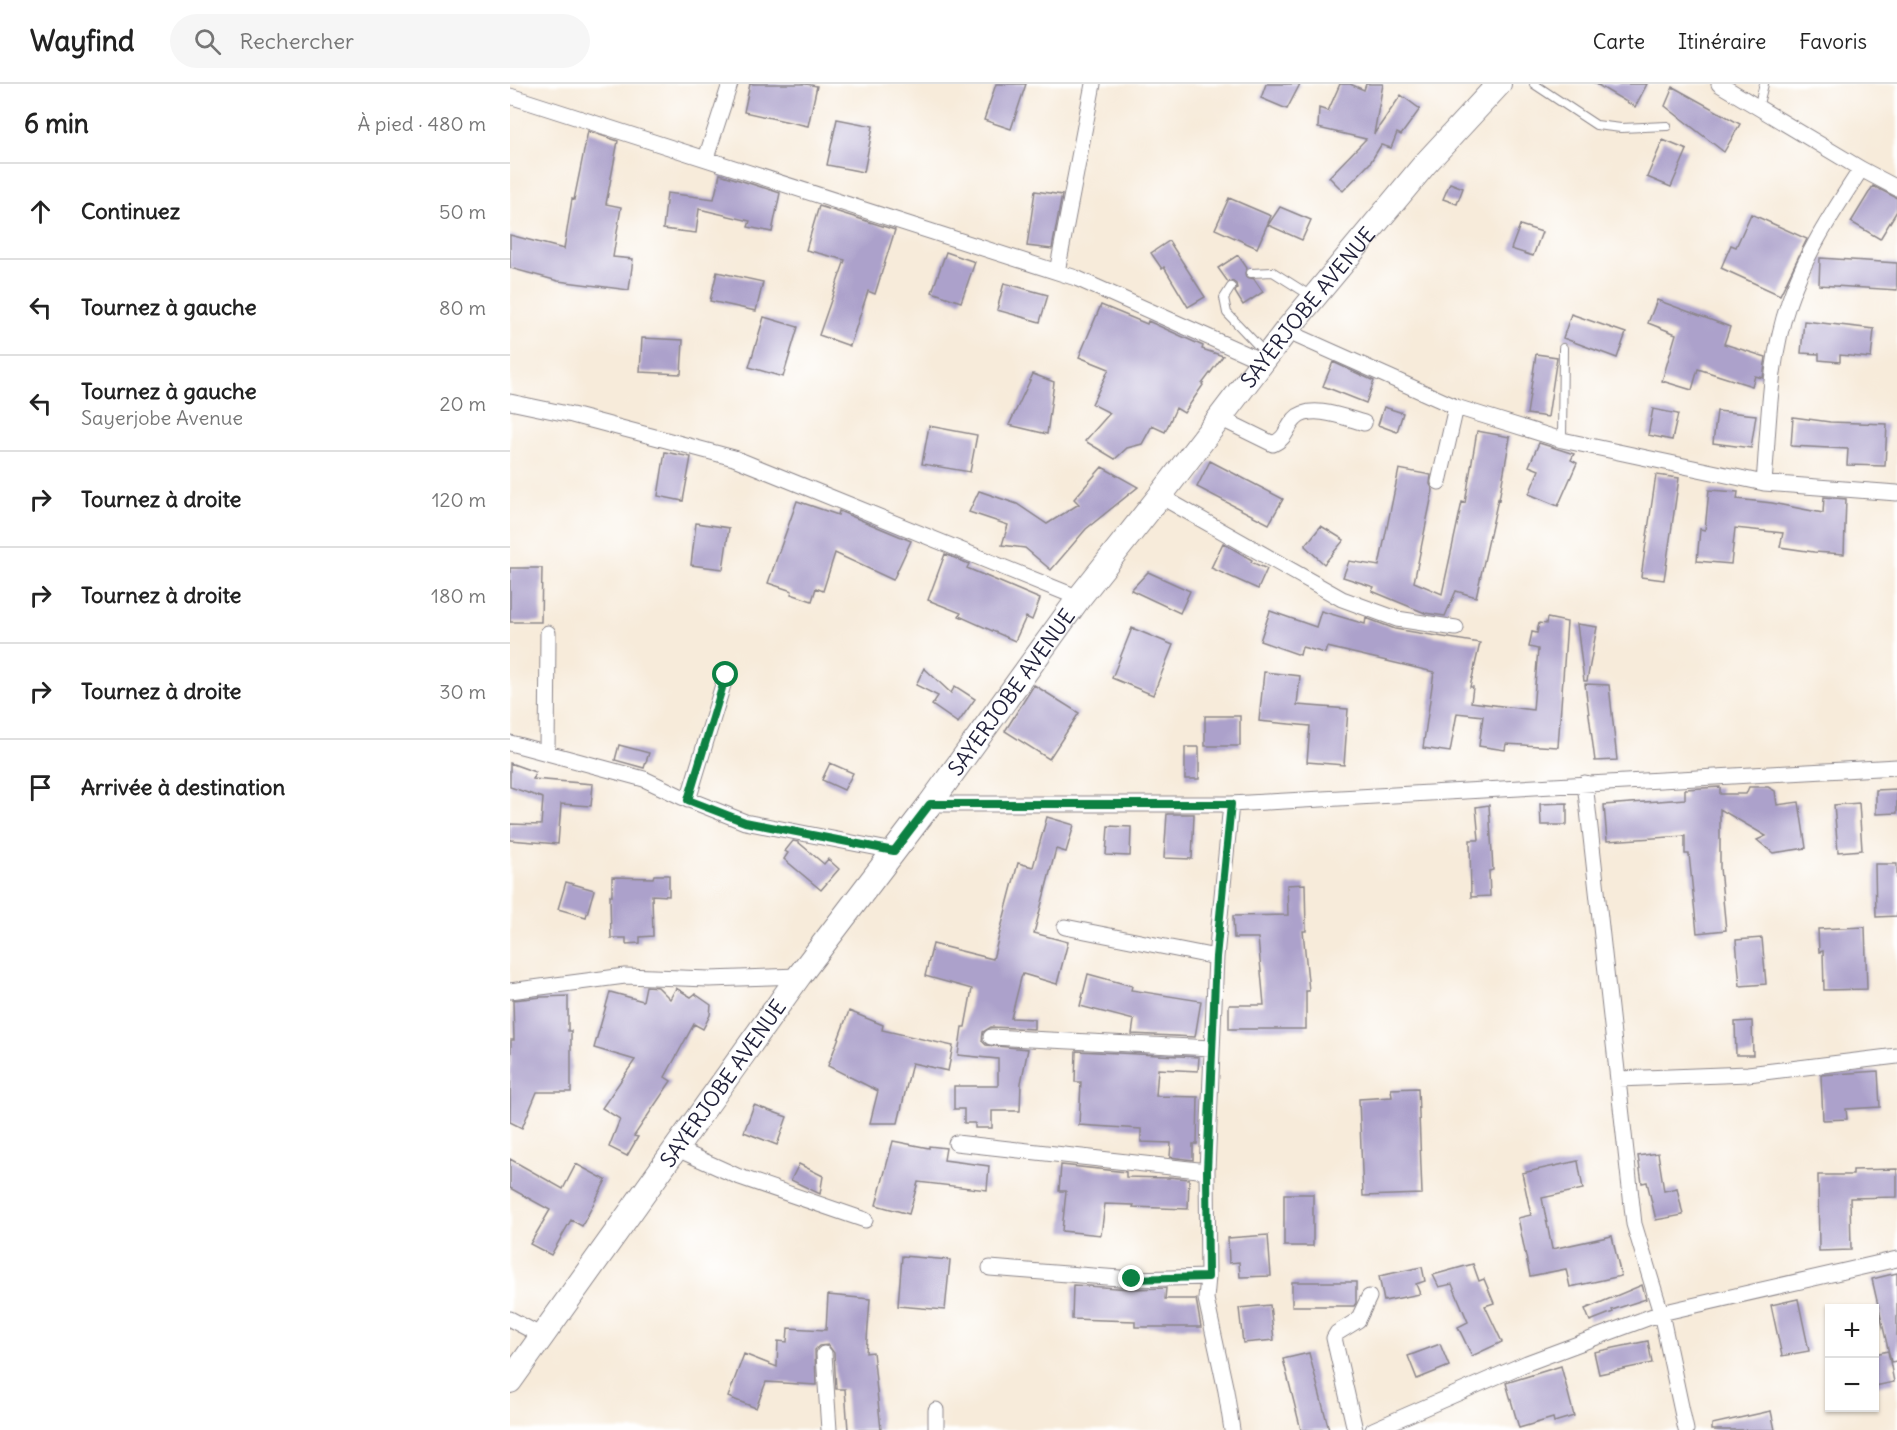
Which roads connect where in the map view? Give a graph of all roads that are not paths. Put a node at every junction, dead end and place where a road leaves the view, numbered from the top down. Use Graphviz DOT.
graph roads {
  1 [pos="730,84"];
  2 [pos="1093,84"];
  3 [pos="1499,84"];
  4 [pos="1534,84"];
  5 [pos="1719,84"];
  6 [pos="1764,84"];
  7 [pos="510,96"];
  8 [pos="1758,108"];
  9 [pos="1667,126"];
  10 [pos="706,158"];
  11 [pos="1861,169"];
  12 [pos="1897,188"];
  13 [pos="1057,272"];
  14 [pos="1251,273"];
  15 [pos="1231,288"];
  16 [pos="1314,297"];
  17 [pos="1286,331"];
  18 [pos="1563,348"];
  19 [pos="1265,358"];
  20 [pos="510,402"];
  21 [pos="1456,406"];
  22 [pos="1220,418"];
  23 [pos="1364,423"];
  24 [pos="1562,440"];
  25 [pos="1439,482"];
  26 [pos="1764,483"];
  27 [pos="1897,493"];
  28 [pos="1161,496"];
  29 [pos="1079,598"];
  30 [pos="1456,628"];
  31 [pos="548,633"];
  32 [pos="726,675"];
  33 [pos="510,743"];
  34 [pos="547,753"];
  35 [pos="1897,767"];
  36 [pos="1585,783"];
  37 [pos="688,800"];
  38 [pos="930,804"];
  39 [pos="1231,804"];
  40 [pos="894,851"];
  41 [pos="1065,927"];
  42 [pos="1216,957"];
  43 [pos="800,976"];
  44 [pos="510,991"];
  45 [pos="991,1037"];
  46 [pos="1212,1048"];
  47 [pos="1897,1056"];
  48 [pos="1618,1079"];
  49 [pos="956,1143"];
  50 [pos="675,1148"];
  51 [pos="1207,1171"];
  52 [pos="865,1220"];
  53 [pos="1897,1259"];
  54 [pos="990,1268"];
  55 [pos="1208,1277"];
  56 [pos="1369,1297"];
  57 [pos="1661,1313"];
  58 [pos="510,1319"];
  59 [pos="542,1336"];
  60 [pos="824,1353"];
  61 [pos="510,1381"];
  62 [pos="936,1410"];
  63 [pos="829,1430"];
  64 [pos="936,1430"];
  65 [pos="1232,1430"];
  66 [pos="1355,1430"];
  67 [pos="1373,1430"];
  68 [pos="1686,1430"];
  1 -- 10 [label="street"];
  2 -- 13 [label="street"];
  3 -- 16 [label="main road, SAYERJOBE AVENUE"];
  4 -- 9 [label="lane"];
  5 -- 8 [label="street"];
  6 -- 8 [label="lane"];
  7 -- 10 [label="street"];
  8 -- 11 [label="street"];
  10 -- 13 [label="street"];
  11 -- 12 [label="street"];
  11 -- 26 [label="street"];
  13 -- 19 [label="street"];
  14 -- 16 [label="lane"];
  15 -- 19 [label="lane"];
  16 -- 17 [label="main road, SAYERJOBE AVENUE"];
  17 -- 19 [label="main road, SAYERJOBE AVENUE"];
  17 -- 21 [label="street"];
  18 -- 24 [label="lane"];
  19 -- 22 [label="main road, SAYERJOBE AVENUE"];
  20 -- 29 [label="street"];
  21 -- 24 [label="street"];
  21 -- 25 [label="street"];
  22 -- 23 [label="street"];
  22 -- 28 [label="main road, SAYERJOBE AVENUE"];
  24 -- 26 [label="street"];
  26 -- 27 [label="street"];
  28 -- 29 [label="main road, SAYERJOBE AVENUE"];
  28 -- 30 [label="street"];
  29 -- 38 [label="main road, SAYERJOBE AVENUE"];
  31 -- 34 [label="street"];
  32 -- 37 [label="street"];
  33 -- 34 [label="street"];
  34 -- 37 [label="street"];
  35 -- 36 [label="street"];
  36 -- 39 [label="street"];
  36 -- 48 [label="street"];
  37 -- 40 [label="street"];
  38 -- 39 [label="street"];
  38 -- 40 [label="main road, SAYERJOBE AVENUE"];
  39 -- 42 [label="street"];
  40 -- 43 [label="main road, SAYERJOBE AVENUE"];
  41 -- 42 [label="street"];
  42 -- 46 [label="street"];
  43 -- 44 [label="street"];
  43 -- 50 [label="main road, SAYERJOBE AVENUE"];
  45 -- 46 [label="street"];
  46 -- 51 [label="street"];
  47 -- 48 [label="street"];
  48 -- 57 [label="street"];
  49 -- 51 [label="street"];
  50 -- 52 [label="street"];
  50 -- 59 [label="main road, SAYERJOBE AVENUE"];
  51 -- 55 [label="street"];
  53 -- 57 [label="street"];
  54 -- 55 [label="street"];
  55 -- 65 [label="street"];
  56 -- 66 [label="street"];
  57 -- 67 [label="street"];
  57 -- 68 [label="street"];
  58 -- 59 [label="street"];
  59 -- 61 [label="main road, SAYERJOBE AVENUE"];
  60 -- 63 [label="street"];
  62 -- 64 [label="street"];
}
